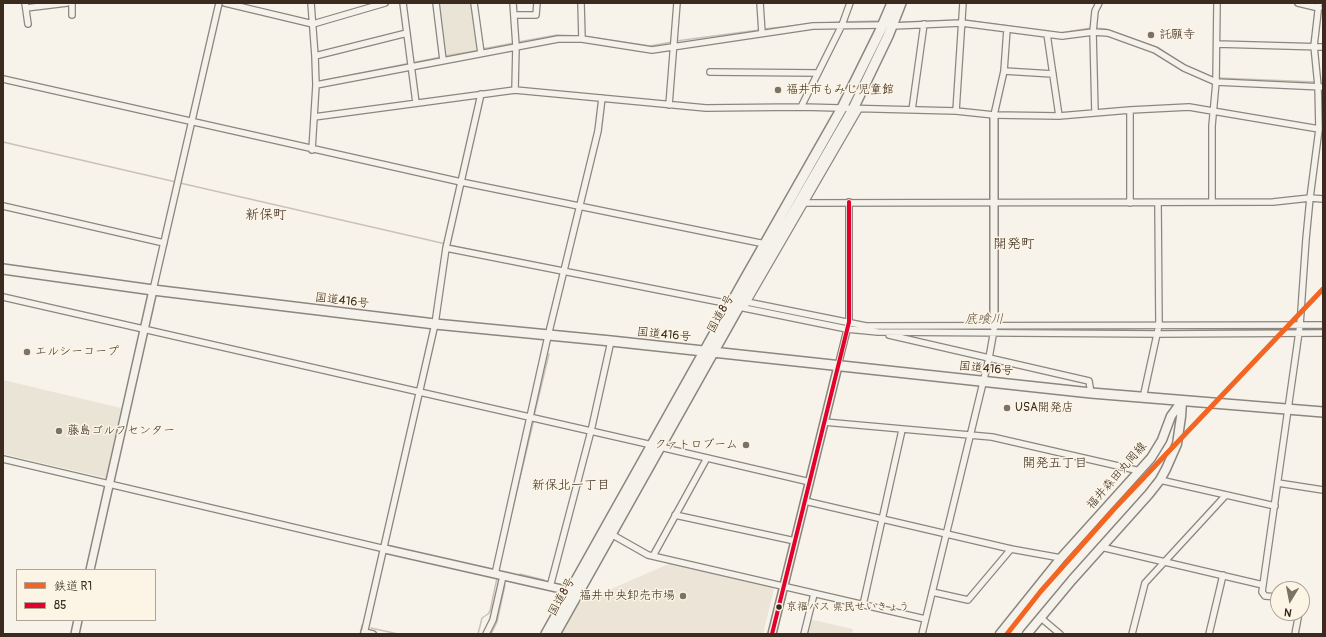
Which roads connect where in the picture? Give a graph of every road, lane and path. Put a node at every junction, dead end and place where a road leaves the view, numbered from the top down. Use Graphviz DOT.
graph roads {
  1 [pos="67,3"];
  2 [pos="72,3"];
  3 [pos="219,3"];
  4 [pos="225,3"];
  5 [pos="311,3"];
  6 [pos="384,3"];
  7 [pos="403,3"];
  8 [pos="436,3"];
  9 [pos="474,3"];
  10 [pos="513,3"];
  11 [pos="537,3"];
  12 [pos="581,3"];
  13 [pos="677,3"];
  14 [pos="760,3"];
  15 [pos="850,3"];
  16 [pos="887,3"];
  17 [pos="892,3"];
  18 [pos="901,3"];
  19 [pos="907,3"];
  20 [pos="963,3"];
  21 [pos="1099,3"];
  22 [pos="1216,3"];
  23 [pos="1298,3"];
  24 [pos="1319,5"];
  25 [pos="25,6"];
  26 [pos="72,15"];
  27 [pos="514,15"];
  28 [pos="962,23"];
  29 [pos="28,24"];
  30 [pos="313,24"];
  31 [pos="924,24"];
  32 [pos="842,25"];
  33 [pos="884,27"];
  34 [pos="1007,29"];
  35 [pos="1093,32"];
  36 [pos="407,33"];
  37 [pos="762,33"];
  38 [pos="1048,34"];
  39 [pos="582,39"];
  40 [pos="1216,44"];
  41 [pos="516,46"];
  42 [pos="674,46"];
  43 [pos="1314,46"];
  44 [pos="1323,47"];
  45 [pos="481,52"];
  46 [pos="315,56"];
  47 [pos="443,60"];
  48 [pos="411,66"];
  49 [pos="1004,71"];
  50 [pos="710,72"];
  51 [pos="818,73"];
  52 [pos="1053,74"];
  53 [pos="3,79"];
  54 [pos="1216,82"];
  55 [pos="316,85"];
  56 [pos="1320,86"];
  57 [pos="515,90"];
  58 [pos="481,94"];
  59 [pos="602,98"];
  60 [pos="416,103"];
  61 [pos="669,104"];
  62 [pos="801,107"];
  63 [pos="842,108"];
  64 [pos="856,109"];
  65 [pos="912,110"];
  66 [pos="1130,110"];
  67 [pos="956,111"];
  68 [pos="1214,111"];
  69 [pos="1095,113"];
  70 [pos="994,115"];
  71 [pos="1059,116"];
  72 [pos="314,117"];
  73 [pos="191,122"];
  74 [pos="1319,129"];
  75 [pos="312,150"];
  76 [pos="461,182"];
  77 [pos="1310,198"];
  78 [pos="1323,199"];
  79 [pos="849,202"];
  80 [pos="1130,202"];
  81 [pos="1212,202"];
  82 [pos="805,203"];
  83 [pos="994,203"];
  84 [pos="1158,203"];
  85 [pos="3,206"];
  86 [pos="580,206"];
  87 [pos="164,243"];
  88 [pos="765,244"];
  89 [pos="446,248"];
  90 [pos="3,269"];
  91 [pos="564,272"];
  92 [pos="153,290"];
  93 [pos="3,297"];
  94 [pos="741,305"];
  95 [pos="436,324"];
  96 [pos="1323,324"];
  97 [pos="1159,325"];
  98 [pos="1300,325"];
  99 [pos="848,326"];
  100 [pos="144,329"];
  101 [pos="994,329"];
  102 [pos="878,332"];
  103 [pos="1299,333"];
  104 [pos="1323,333"];
  105 [pos="1158,334"];
  106 [pos="548,336"];
  107 [pos="611,342"];
  108 [pos="704,351"];
  109 [pos="714,352"];
  110 [pos="989,358"];
  111 [pos="838,366"];
  112 [pos="982,381"];
  113 [pos="420,391"];
  114 [pos="1091,393"];
  115 [pos="1143,398"];
  116 [pos="1182,401"];
  117 [pos="1287,409"];
  118 [pos="1323,412"];
  119 [pos="530,416"];
  120 [pos="824,422"];
  121 [pos="902,430"];
  122 [pos="591,431"];
  123 [pos="970,436"];
  124 [pos="656,446"];
  125 [pos="707,458"];
  126 [pos="3,459"];
  127 [pos="1140,471"];
  128 [pos="1160,480"];
  129 [pos="810,482"];
  130 [pos="1278,483"];
  131 [pos="109,484"];
  132 [pos="1323,490"];
  133 [pos="1226,495"];
  134 [pos="805,501"];
  135 [pos="1275,506"];
  136 [pos="675,515"];
  137 [pos="882,519"];
  138 [pos="611,534"];
  139 [pos="946,534"];
  140 [pos="795,541"];
  141 [pos="1101,547"];
  142 [pos="384,549"];
  143 [pos="1011,549"];
  144 [pos="653,556"];
  145 [pos="1061,558"];
  146 [pos="1165,561"];
  147 [pos="90,569"];
  148 [pos="494,574"];
  149 [pos="1223,575"];
  150 [pos="503,576"];
  151 [pos="1263,584"];
  152 [pos="783,586"];
  153 [pos="550,587"];
  154 [pos="570,591"];
  155 [pos="932,592"];
  156 [pos="814,594"];
  157 [pos="1270,596"];
  158 [pos="863,605"];
  159 [pos="1041,618"];
  160 [pos="925,619"];
  161 [pos="78,621"];
  162 [pos="1297,621"];
  163 [pos="364,633"];
  164 [pos="75,634"];
  165 [pos="373,634"];
  166 [pos="486,634"];
  167 [pos="546,634"];
  168 [pos="555,634"];
  169 [pos="772,634"];
  170 [pos="804,634"];
  171 [pos="922,634"];
  172 [pos="1000,634"];
  173 [pos="1027,634"];
  174 [pos="1060,634"];
  175 [pos="1132,634"];
  176 [pos="1209,634"];
  177 [pos="1295,634"];
  1 -- 25 [label="street"];
  2 -- 26 [label="street"];
  3 -- 73 [label="street"];
  4 -- 30 [label="street"];
  5 -- 30 [label="street"];
  6 -- 30 [label="street"];
  7 -- 36 [label="street"];
  8 -- 47 [label="street"];
  9 -- 45 [label="street"];
  10 -- 27 [label="street"];
  11 -- 27 [label="street"];
  12 -- 39 [label="street"];
  13 -- 42 [label="street"];
  14 -- 37 [label="street"];
  15 -- 32 [label="street"];
  16 -- 33 [label="highway"];
  17 -- 33 [label="highway, 国道8号"];
  18 -- 33 [label="highway, 国道8号"];
  19 -- 33 [label="highway"];
  20 -- 28 [label="street"];
  21 -- 35 [label="street"];
  22 -- 40 [label="street"];
  23 -- 24 [label="street"];
  24 -- 43 [label="street"];
  25 -- 29 [label="street"];
  27 -- 41 [label="street"];
  28 -- 31 [label="street"];
  28 -- 34 [label="street"];
  28 -- 67 [label="street"];
  30 -- 46 [label="street"];
  31 -- 33 [label="street"];
  31 -- 65 [label="street"];
  32 -- 33 [label="street"];
  32 -- 37 [label="street"];
  32 -- 51 [label="street"];
  33 -- 63 [label="highway, 国道8号"];
  33 -- 64 [label="highway, 国道8号"];
  34 -- 38 [label="street"];
  34 -- 49 [label="street"];
  35 -- 38 [label="street"];
  35 -- 54 [label="street"];
  35 -- 69 [label="street"];
  36 -- 46 [label="street"];
  36 -- 48 [label="street"];
  37 -- 42 [label="street"];
  38 -- 52 [label="street"];
  39 -- 41 [label="street"];
  39 -- 42 [label="street"];
  40 -- 43 [label="street"];
  40 -- 54 [label="street"];
  41 -- 45 [label="street"];
  41 -- 57 [label="street"];
  42 -- 61 [label="street"];
  43 -- 44 [label="street"];
  43 -- 56 [label="street"];
  45 -- 47 [label="street"];
  46 -- 55 [label="street"];
  47 -- 48 [label="street"];
  48 -- 55 [label="street"];
  48 -- 60 [label="street"];
  49 -- 52 [label="street"];
  49 -- 70 [label="street"];
  50 -- 51 [label="street"];
  51 -- 62 [label="street"];
  52 -- 71 [label="street"];
  53 -- 73 [label="street"];
  54 -- 56 [label="street"];
  54 -- 68 [label="street"];
  55 -- 72 [label="street"];
  56 -- 74 [label="street"];
  57 -- 58 [label="street"];
  57 -- 59 [label="street"];
  58 -- 60 [label="street"];
  58 -- 76 [label="street"];
  59 -- 61 [label="street"];
  59 -- 86 [label="street"];
  60 -- 72 [label="street"];
  61 -- 62 [label="street"];
  62 -- 63 [label="street"];
  63 -- 64 [label="street"];
  63 -- 88 [label="highway, 国道8号"];
  64 -- 65 [label="street"];
  64 -- 82 [label="street"];
  64 -- 94 [label="highway, 国道8号"];
  65 -- 67 [label="street"];
  66 -- 68 [label="street"];
  66 -- 69 [label="street"];
  66 -- 80 [label="street"];
  67 -- 70 [label="street"];
  68 -- 74 [label="street"];
  68 -- 81 [label="street"];
  69 -- 71 [label="street"];
  70 -- 71 [label="street"];
  70 -- 83 [label="street"];
  72 -- 75 [label="street"];
  73 -- 75 [label="street"];
  73 -- 87 [label="street"];
  74 -- 77 [label="street"];
  75 -- 76 [label="street"];
  76 -- 86 [label="street"];
  76 -- 89 [label="street"];
  77 -- 78 [label="street"];
  77 -- 81 [label="street"];
  77 -- 98 [label="street"];
  79 -- 82 [label="street"];
  79 -- 83 [label="street"];
  79 -- 99 [label="street"];
  80 -- 83 [label="street"];
  80 -- 84 [label="street"];
  81 -- 84 [label="street"];
  82 -- 94 [label="street"];
  83 -- 101 [label="street"];
  84 -- 97 [label="street"];
  85 -- 87 [label="street"];
  86 -- 88 [label="street"];
  86 -- 91 [label="street"];
  87 -- 92 [label="street"];
  88 -- 94 [label="highway, 国道8号"];
  89 -- 91 [label="street"];
  89 -- 95 [label="street"];
  90 -- 92 [label="highway, 国道416号"];
  91 -- 94 [label="street"];
  91 -- 106 [label="street"];
  92 -- 95 [label="highway, 国道416号"];
  92 -- 100 [label="street"];
  93 -- 100 [label="street"];
  94 -- 99 [label="street"];
  94 -- 108 [label="highway, 国道8号"];
  94 -- 109 [label="highway, 国道8号"];
  95 -- 106 [label="highway, 国道416号"];
  95 -- 113 [label="street"];
  96 -- 98 [label="street"];
  97 -- 98 [label="street"];
  97 -- 101 [label="street"];
  97 -- 105 [label="street"];
  98 -- 103 [label="street"];
  99 -- 101 [label="street"];
  99 -- 102 [label="street"];
  99 -- 111 [label="street"];
  100 -- 113 [label="street"];
  100 -- 131 [label="street"];
  101 -- 102 [label="street"];
  101 -- 105 [label="street"];
  101 -- 110 [label="street"];
  102 -- 110 [label="street"];
  103 -- 104 [label="street"];
  103 -- 105 [label="street"];
  103 -- 117 [label="street"];
  105 -- 115 [label="street"];
  106 -- 107 [label="highway, 国道416号"];
  106 -- 119 [label="street"];
  107 -- 108 [label="highway, 国道416号"];
  107 -- 122 [label="street"];
  108 -- 109 [label="highway, 国道416号"];
  108 -- 124 [label="highway, 国道8号"];
  109 -- 111 [label="highway, 国道416号"];
  109 -- 124 [label="highway, 国道8号"];
  110 -- 112 [label="street"];
  110 -- 114 [label="street"];
  111 -- 112 [label="highway, 国道416号"];
  111 -- 120 [label="street"];
  112 -- 114 [label="highway, 国道416号"];
  112 -- 123 [label="street"];
  113 -- 119 [label="street"];
  113 -- 142 [label="street"];
  114 -- 115 [label="highway, 国道416号"];
  115 -- 116 [label="highway, 国道416号"];
  116 -- 117 [label="highway, 国道416号"];
  116 -- 127 [label="main road, 福井森田丸岡線"];
  116 -- 128 [label="main road"];
  117 -- 118 [label="highway, 国道416号"];
  117 -- 130 [label="street"];
  119 -- 122 [label="street"];
  119 -- 148 [label="street"];
  120 -- 121 [label="street"];
  120 -- 129 [label="street"];
  121 -- 123 [label="street"];
  121 -- 137 [label="street"];
  122 -- 124 [label="street"];
  122 -- 153 [label="street"];
  123 -- 127 [label="street"];
  123 -- 139 [label="street"];
  124 -- 125 [label="street"];
  124 -- 138 [label="highway, 国道8号"];
  124 -- 154 [label="highway, 国道8号"];
  125 -- 129 [label="street"];
  125 -- 136 [label="street"];
  126 -- 131 [label="street"];
  127 -- 145 [label="main road, 福井森田丸岡線"];
  128 -- 133 [label="street"];
  128 -- 141 [label="main road"];
  129 -- 134 [label="street"];
  130 -- 132 [label="street"];
  130 -- 135 [label="street"];
  131 -- 142 [label="street"];
  131 -- 147 [label="street"];
  133 -- 135 [label="street"];
  133 -- 146 [label="street"];
  134 -- 137 [label="street"];
  134 -- 140 [label="street"];
  135 -- 151 [label="street"];
  136 -- 140 [label="street"];
  136 -- 144 [label="street"];
  137 -- 139 [label="street"];
  137 -- 158 [label="street"];
  138 -- 144 [label="street"];
  138 -- 168 [label="highway, 国道8号"];
  139 -- 143 [label="street"];
  139 -- 155 [label="street"];
  140 -- 152 [label="street"];
  141 -- 146 [label="street"];
  141 -- 159 [label="main road"];
  142 -- 148 [label="street"];
  142 -- 163 [label="street"];
  143 -- 145 [label="street"];
  143 -- 155 [label="street"];
  144 -- 152 [label="street"];
  145 -- 172 [label="main road, 福井森田丸岡線"];
  146 -- 149 [label="street"];
  146 -- 175 [label="street"];
  148 -- 150 [label="street"];
  149 -- 151 [label="street"];
  149 -- 176 [label="street"];
  150 -- 153 [label="street"];
  150 -- 166 [label="street"];
  151 -- 157 [label="street"];
  152 -- 156 [label="street"];
  152 -- 169 [label="street"];
  153 -- 154 [label="street"];
  154 -- 167 [label="highway, 国道8号"];
  155 -- 160 [label="street"];
  156 -- 158 [label="street"];
  156 -- 170 [label="street"];
  158 -- 160 [label="street"];
  159 -- 173 [label="main road"];
  159 -- 174 [label="street"];
  160 -- 171 [label="street"];
  161 -- 164 [label="street"];
  162 -- 177 [label="street"];
  163 -- 165 [label="street"];
}
